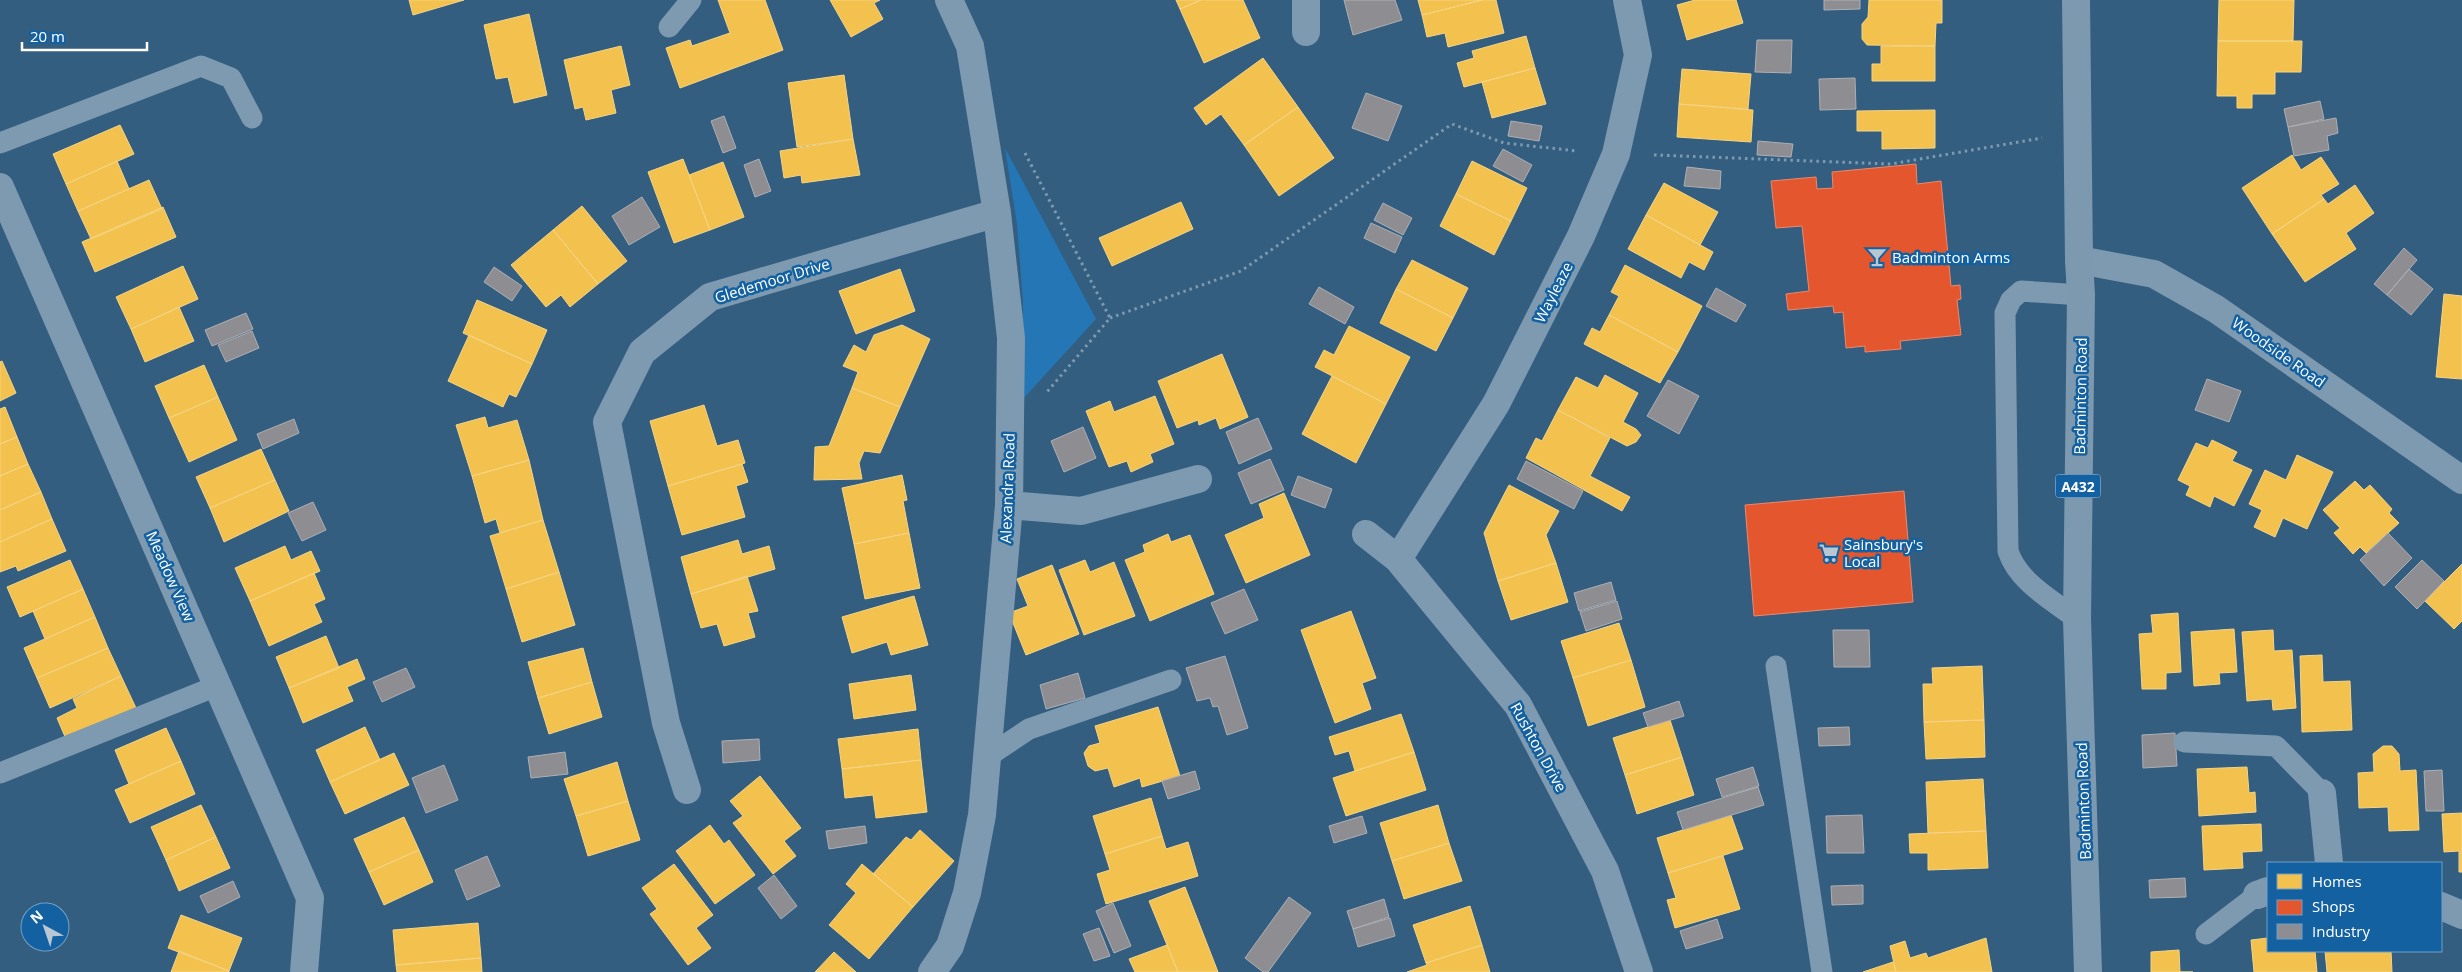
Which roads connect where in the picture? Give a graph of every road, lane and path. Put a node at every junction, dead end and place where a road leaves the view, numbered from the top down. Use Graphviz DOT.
graph roads {
  1 [pos="691,0"];
  2 [pos="949,0"];
  3 [pos="1306,0"];
  4 [pos="1628,0"];
  5 [pos="2076,0"];
  6 [pos="669,27"];
  7 [pos="1306,32"];
  8 [pos="252,118"];
  9 [pos="0,143"];
  10 [pos="1024,151"];
  11 [pos="0,187"];
  12 [pos="997,213"];
  13 [pos="2079,260"];
  14 [pos="1241,271"];
  15 [pos="2081,295"];
  16 [pos="1110,318"];
  17 [pos="1010,436"];
  18 [pos="1198,479"];
  19 [pos="2462,480"];
  20 [pos="1009,505"];
  21 [pos="1366,534"];
  22 [pos="1398,559"];
  23 [pos="2077,619"];
  24 [pos="1776,666"];
  25 [pos="1171,680"];
  26 [pos="219,685"];
  27 [pos="2184,742"];
  28 [pos="987,757"];
  29 [pos="0,772"];
  30 [pos="687,790"];
  31 [pos="2322,793"];
  32 [pos="2329,862"];
  33 [pos="2263,893"];
  34 [pos="2442,906"];
  35 [pos="2462,914"];
  36 [pos="2206,934"];
  37 [pos="304,972"];
  38 [pos="932,972"];
  39 [pos="1639,972"];
  40 [pos="1822,972"];
  41 [pos="2088,972"];
  1 -- 6 [label="lane"];
  2 -- 12 [label="street, Alexandra Road"];
  3 -- 7 [label="street"];
  4 -- 22 [label="street, Wayleaze"];
  5 -- 13 [label="main road, Badminton Road / A432"];
  8 -- 9 [label="lane"];
  10 -- 16 [label="path"];
  11 -- 26 [label="street, Meadow View"];
  12 -- 17 [label="street, Alexandra Road"];
  12 -- 30 [label="street, Gledemoor Drive"];
  13 -- 15 [label="main road, Badminton Road / A432"];
  13 -- 19 [label="street, Woodside Road"];
  14 -- 16 [label="path"];
  15 -- 23 [label="main road, Badminton Road / A432"];
  15 -- 23 [label="lane"];
  16 -- 17 [label="path"];
  17 -- 20 [label="street, Alexandra Road"];
  18 -- 20 [label="street"];
  20 -- 28 [label="street, Alexandra Road"];
  21 -- 22 [label="street, Rushton Drive"];
  22 -- 39 [label="street, Rushton Drive"];
  23 -- 41 [label="main road, Badminton Road / A432"];
  24 -- 40 [label="lane"];
  25 -- 28 [label="lane"];
  26 -- 29 [label="lane"];
  26 -- 37 [label="street, Meadow View"];
  27 -- 31 [label="lane"];
  28 -- 38 [label="street, Alexandra Road"];
  31 -- 32 [label="street"];
  33 -- 36 [label="lane"];
  34 -- 35 [label="street"];
}
